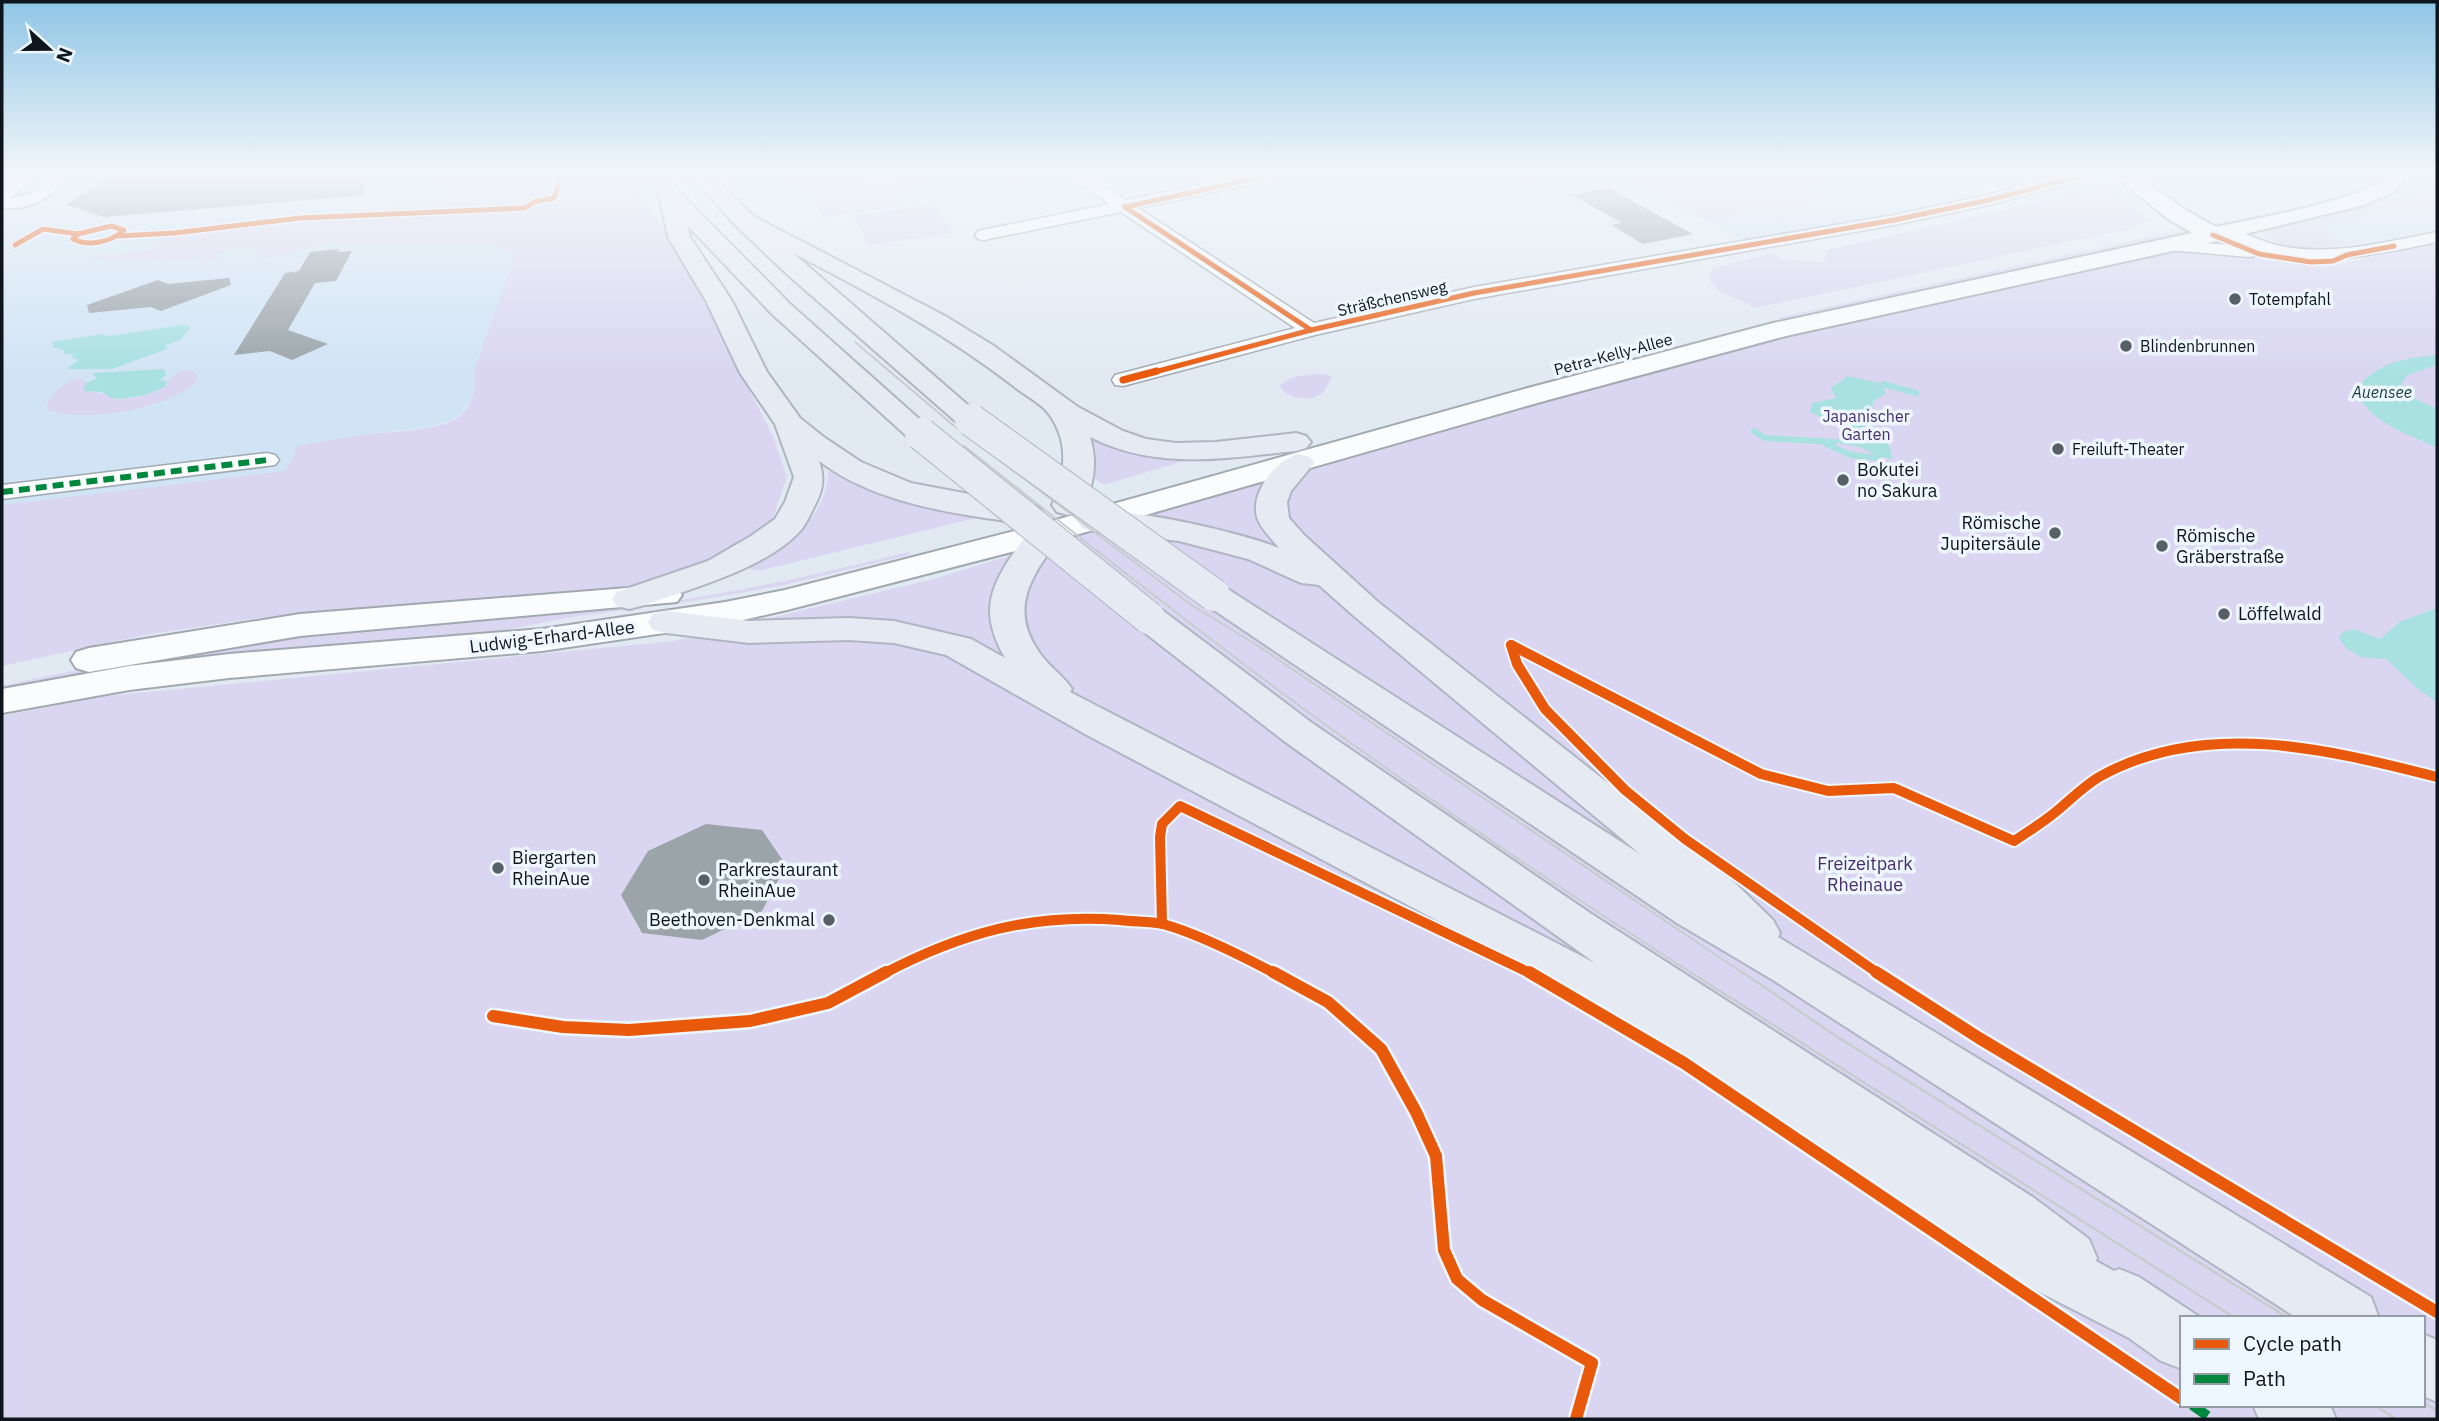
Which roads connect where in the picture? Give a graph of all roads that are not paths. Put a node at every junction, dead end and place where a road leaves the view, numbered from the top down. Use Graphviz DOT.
graph roads {
  1 [pos="681,239"];
  2 [pos="712,239"];
  3 [pos="764,239"];
  4 [pos="783,239"];
  5 [pos="1174,239"];
  6 [pos="1775,239"];
  7 [pos="2153,239"];
  8 [pos="2178,239"];
  9 [pos="2232,239"];
  10 [pos="2240,239"];
  11 [pos="2266,239"];
  12 [pos="2425,239"];
  13 [pos="2259,254"];
  14 [pos="2347,255"];
  15 [pos="1311,330"];
  16 [pos="1123,380"];
  17 [pos="1062,411"];
  18 [pos="790,424"];
  19 [pos="1297,452"];
  20 [pos="267,460"];
  21 [pos="2,492"];
  22 [pos="1058,518"];
  23 [pos="629,599"];
  24 [pos="1366,609"];
  25 [pos="666,622"];
  26 [pos="2,678"];
  27 [pos="2,701"];
  28 [pos="1099,724"];
  29 [pos="1652,865"];
  30 [pos="1557,939"];
  31 [pos="2347,1316"];
  32 [pos="2161,1327"];
  33 [pos="2287,1407"];
  34 [pos="2305,1419"];
  1 -- 18 [label="highway"];
  2 -- 30 [label="highway, bridge"];
  3 -- 29 [label="highway, bridge"];
  4 -- 17 [label="highway"];
  5 -- 15 [label="street"];
  6 -- 15 [label="street, Sträßchensweg"];
  7 -- 19 [label="main road, Petra-Kelly-Allee"];
  8 -- 13 [label="street"];
  9 -- 13 [label="street"];
  10 -- 14 [label="street"];
  11 -- 14 [label="street"];
  12 -- 14 [label="street"];
  13 -- 14 [label="street"];
  15 -- 16 [label="street, Sträßchensweg"];
  17 -- 19 [label="highway"];
  17 -- 22 [label="highway"];
  18 -- 22 [label="highway"];
  18 -- 23 [label="highway"];
  19 -- 22 [label="main road, Petra-Kelly-Allee"];
  19 -- 24 [label="highway"];
  20 -- 21 [label="street"];
  22 -- 23 [label="main road, Ludwig-Erhard-Allee"];
  22 -- 24 [label="highway"];
  22 -- 25 [label="main road, Ludwig-Erhard-Allee"];
  22 -- 28 [label="highway"];
  23 -- 26 [label="main road, Ludwig-Erhard-Allee"];
  24 -- 29 [label="highway"];
  25 -- 27 [label="main road, Ludwig-Erhard-Allee"];
  25 -- 28 [label="highway"];
  28 -- 30 [label="highway"];
  29 -- 31 [label="highway"];
  30 -- 32 [label="highway"];
  33 -- 34 [label="highway"];
}
